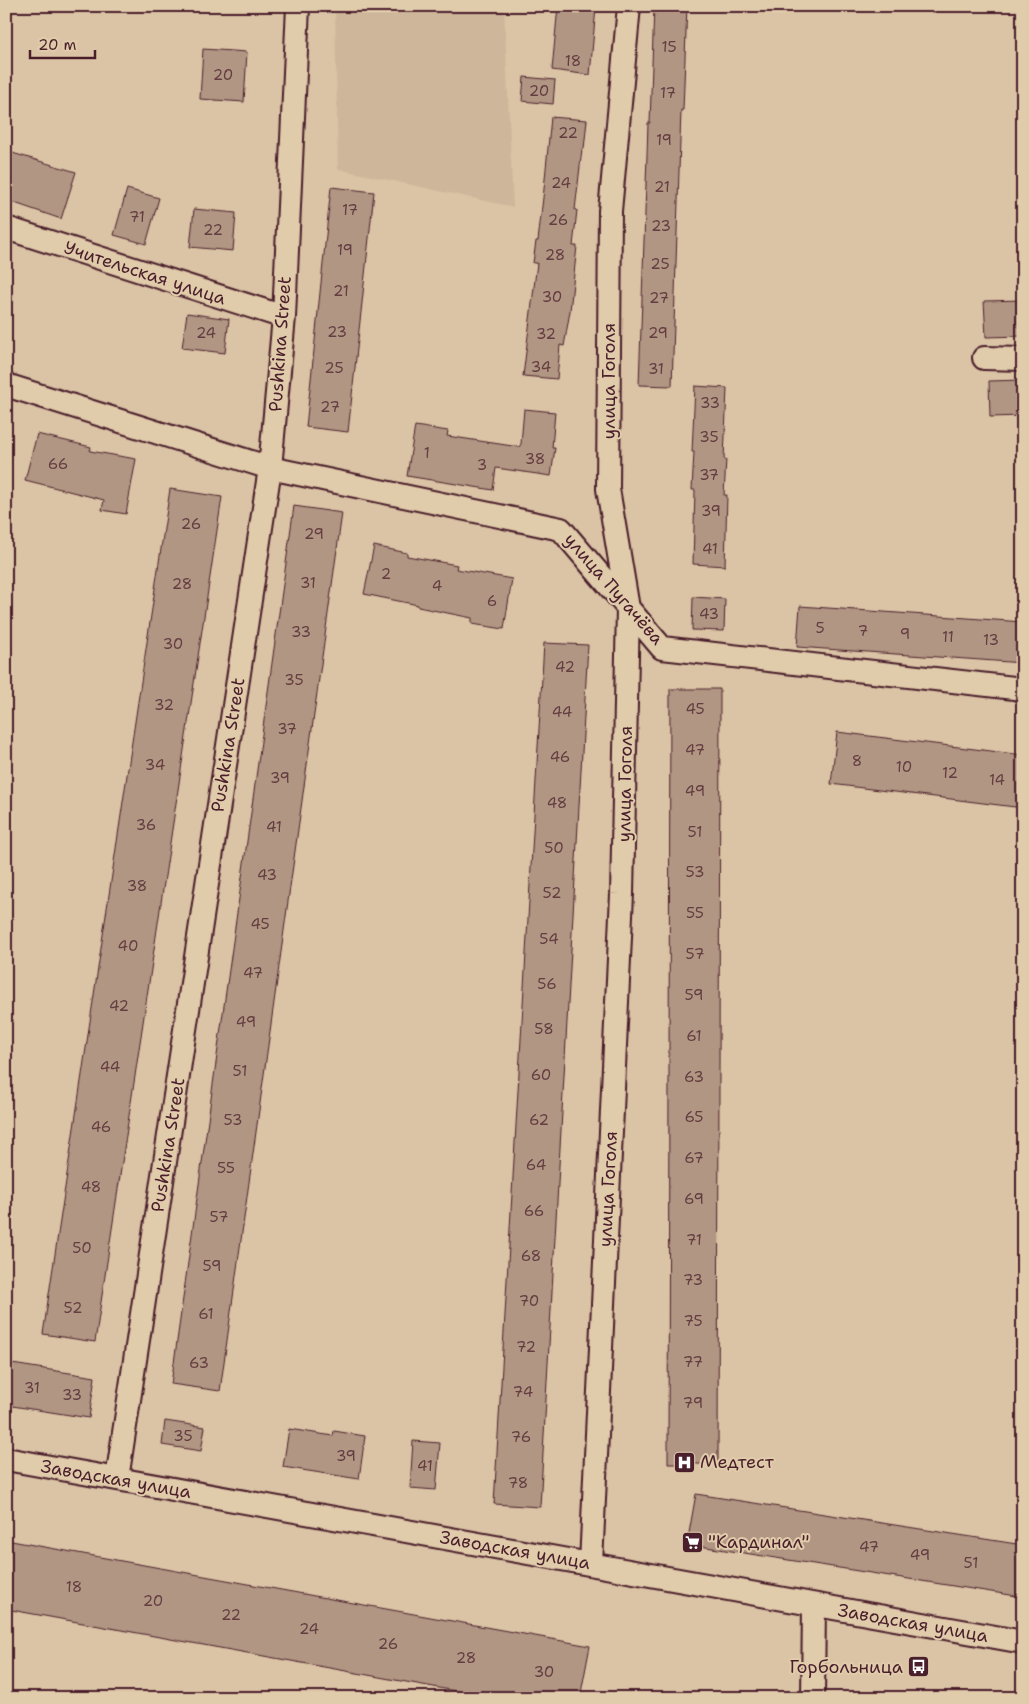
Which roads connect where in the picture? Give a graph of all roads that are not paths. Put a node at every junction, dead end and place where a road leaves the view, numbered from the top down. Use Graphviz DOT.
graph roads {
  1 [pos="298,6"];
  2 [pos="629,6"];
  3 [pos="6,228"];
  4 [pos="284,317"];
  5 [pos="984,358"];
  6 [pos="1023,359"];
  7 [pos="6,385"];
  8 [pos="270,468"];
  9 [pos="628,608"];
  10 [pos="1023,690"];
  11 [pos="6,1460"];
  12 [pos="117,1479"];
  13 [pos="591,1564"];
  14 [pos="814,1605"];
  15 [pos="1023,1642"];
  16 [pos="814,1698"];
  1 -- 4 [label="street, Pushkina Street"];
  2 -- 9 [label="street, улица Гоголя"];
  3 -- 4 [label="street, Учительская улица"];
  4 -- 8 [label="street, Pushkina Street"];
  5 -- 6 [label="street"];
  7 -- 8 [label="street"];
  8 -- 9 [label="street, улица Пугачёва"];
  8 -- 12 [label="street, Pushkina Street"];
  9 -- 10 [label="street, улица Пугачёва"];
  9 -- 13 [label="street, улица Гоголя"];
  11 -- 12 [label="street, Заводская улица"];
  12 -- 13 [label="street, Заводская улица"];
  13 -- 14 [label="street, Заводская улица"];
  14 -- 15 [label="street, Заводская улица"];
  14 -- 16 [label="street"];
}
